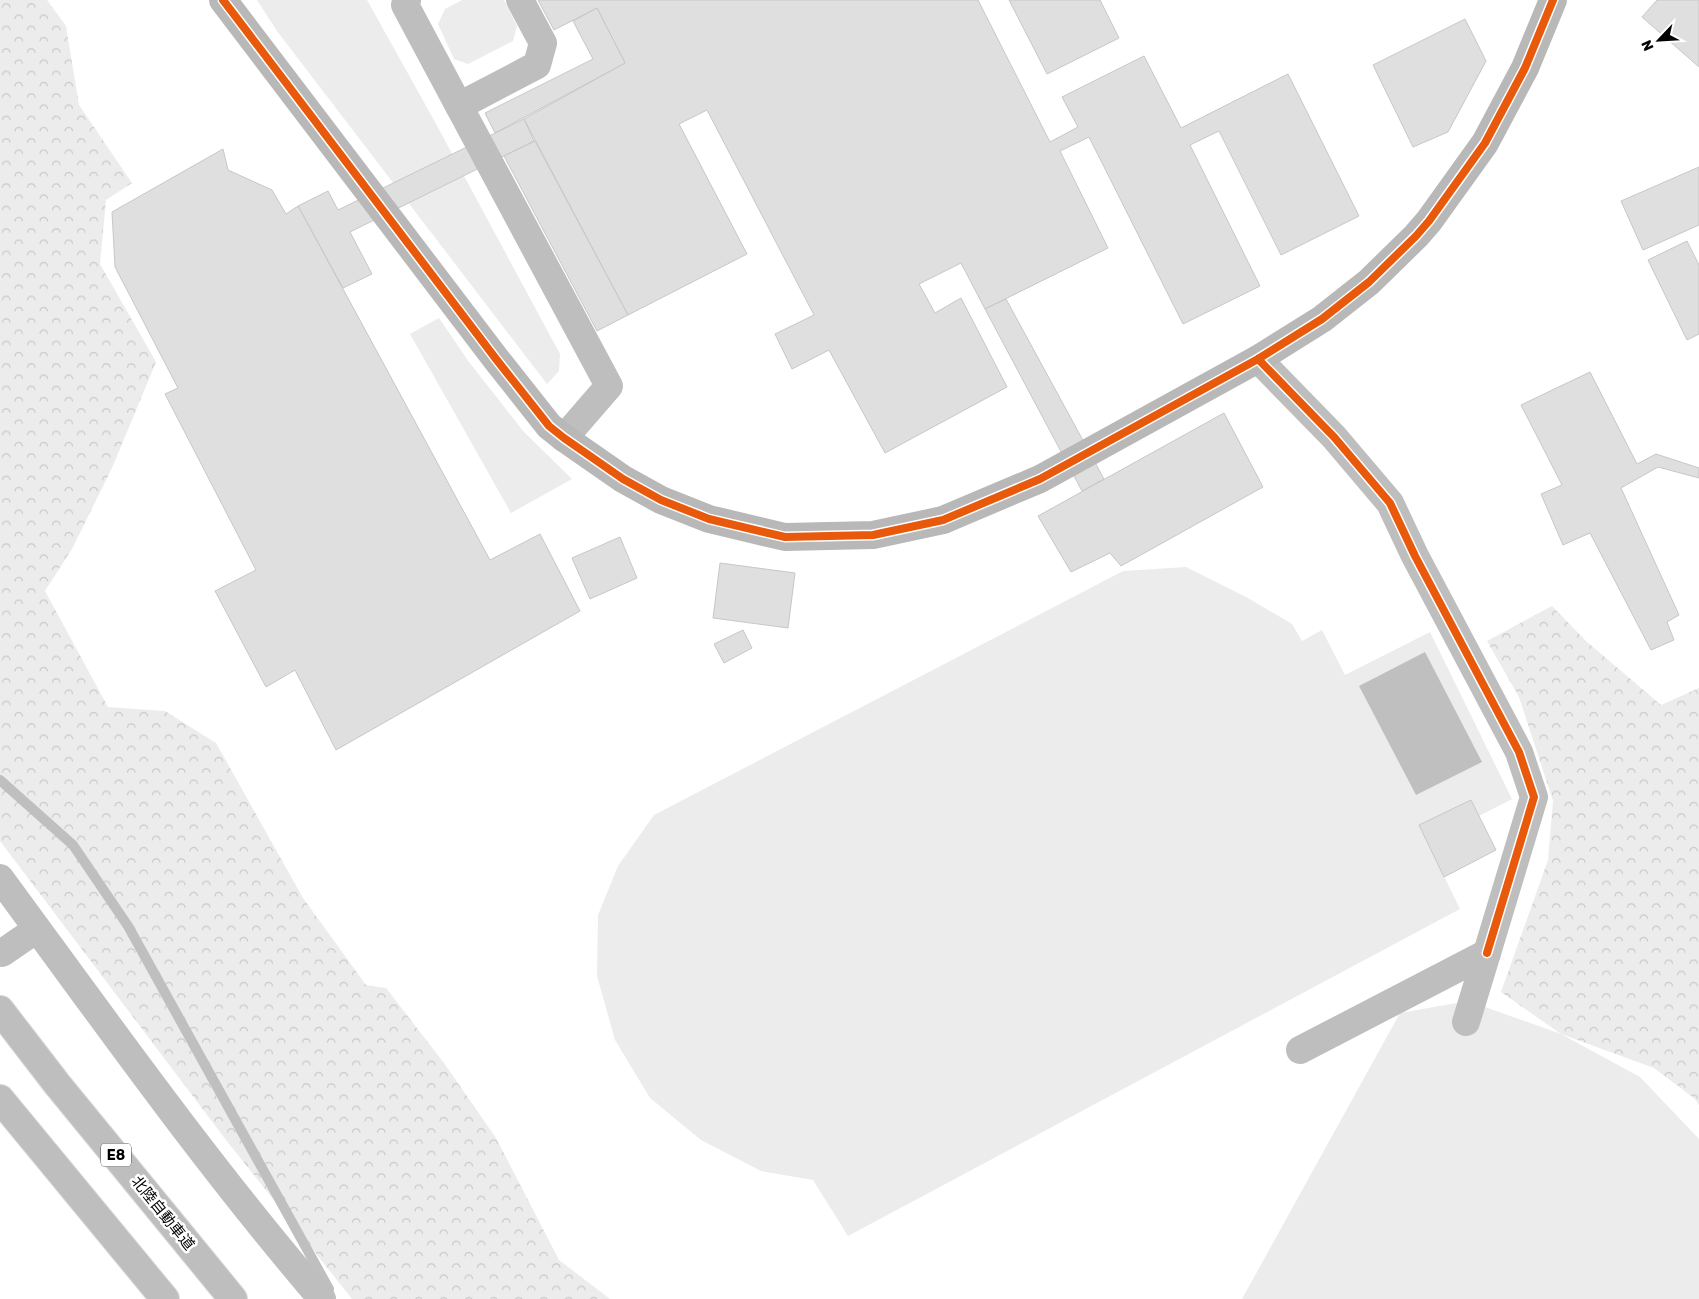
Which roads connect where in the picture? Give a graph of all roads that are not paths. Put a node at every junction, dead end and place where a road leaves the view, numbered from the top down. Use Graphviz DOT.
graph roads {
  1 [pos="223,0"];
  2 [pos="407,0"];
  3 [pos="520,0"];
  4 [pos="1553,0"];
  5 [pos="459,106"];
  6 [pos="1258,359"];
  7 [pos="564,438"];
  8 [pos="0,878"];
  9 [pos="37,928"];
  10 [pos="2,953"];
  11 [pos="1487,953"];
  12 [pos="0,1010"];
  13 [pos="1466,1022"];
  14 [pos="1300,1050"];
  15 [pos="0,1099"];
  16 [pos="165,1299"];
  17 [pos="233,1299"];
  18 [pos="322,1299"];
  1 -- 7 [label="street"];
  2 -- 5 [label="main road"];
  3 -- 5 [label="main road"];
  4 -- 6 [label="street"];
  5 -- 7 [label="main road"];
  6 -- 7 [label="street"];
  6 -- 11 [label="main road"];
  8 -- 9 [label="main road"];
  9 -- 10 [label="main road"];
  9 -- 18 [label="main road"];
  11 -- 13 [label="main road"];
  11 -- 14 [label="main road"];
  12 -- 17 [label="main road, 北陸自動車道 / E8"];
  15 -- 16 [label="main road"];
}
